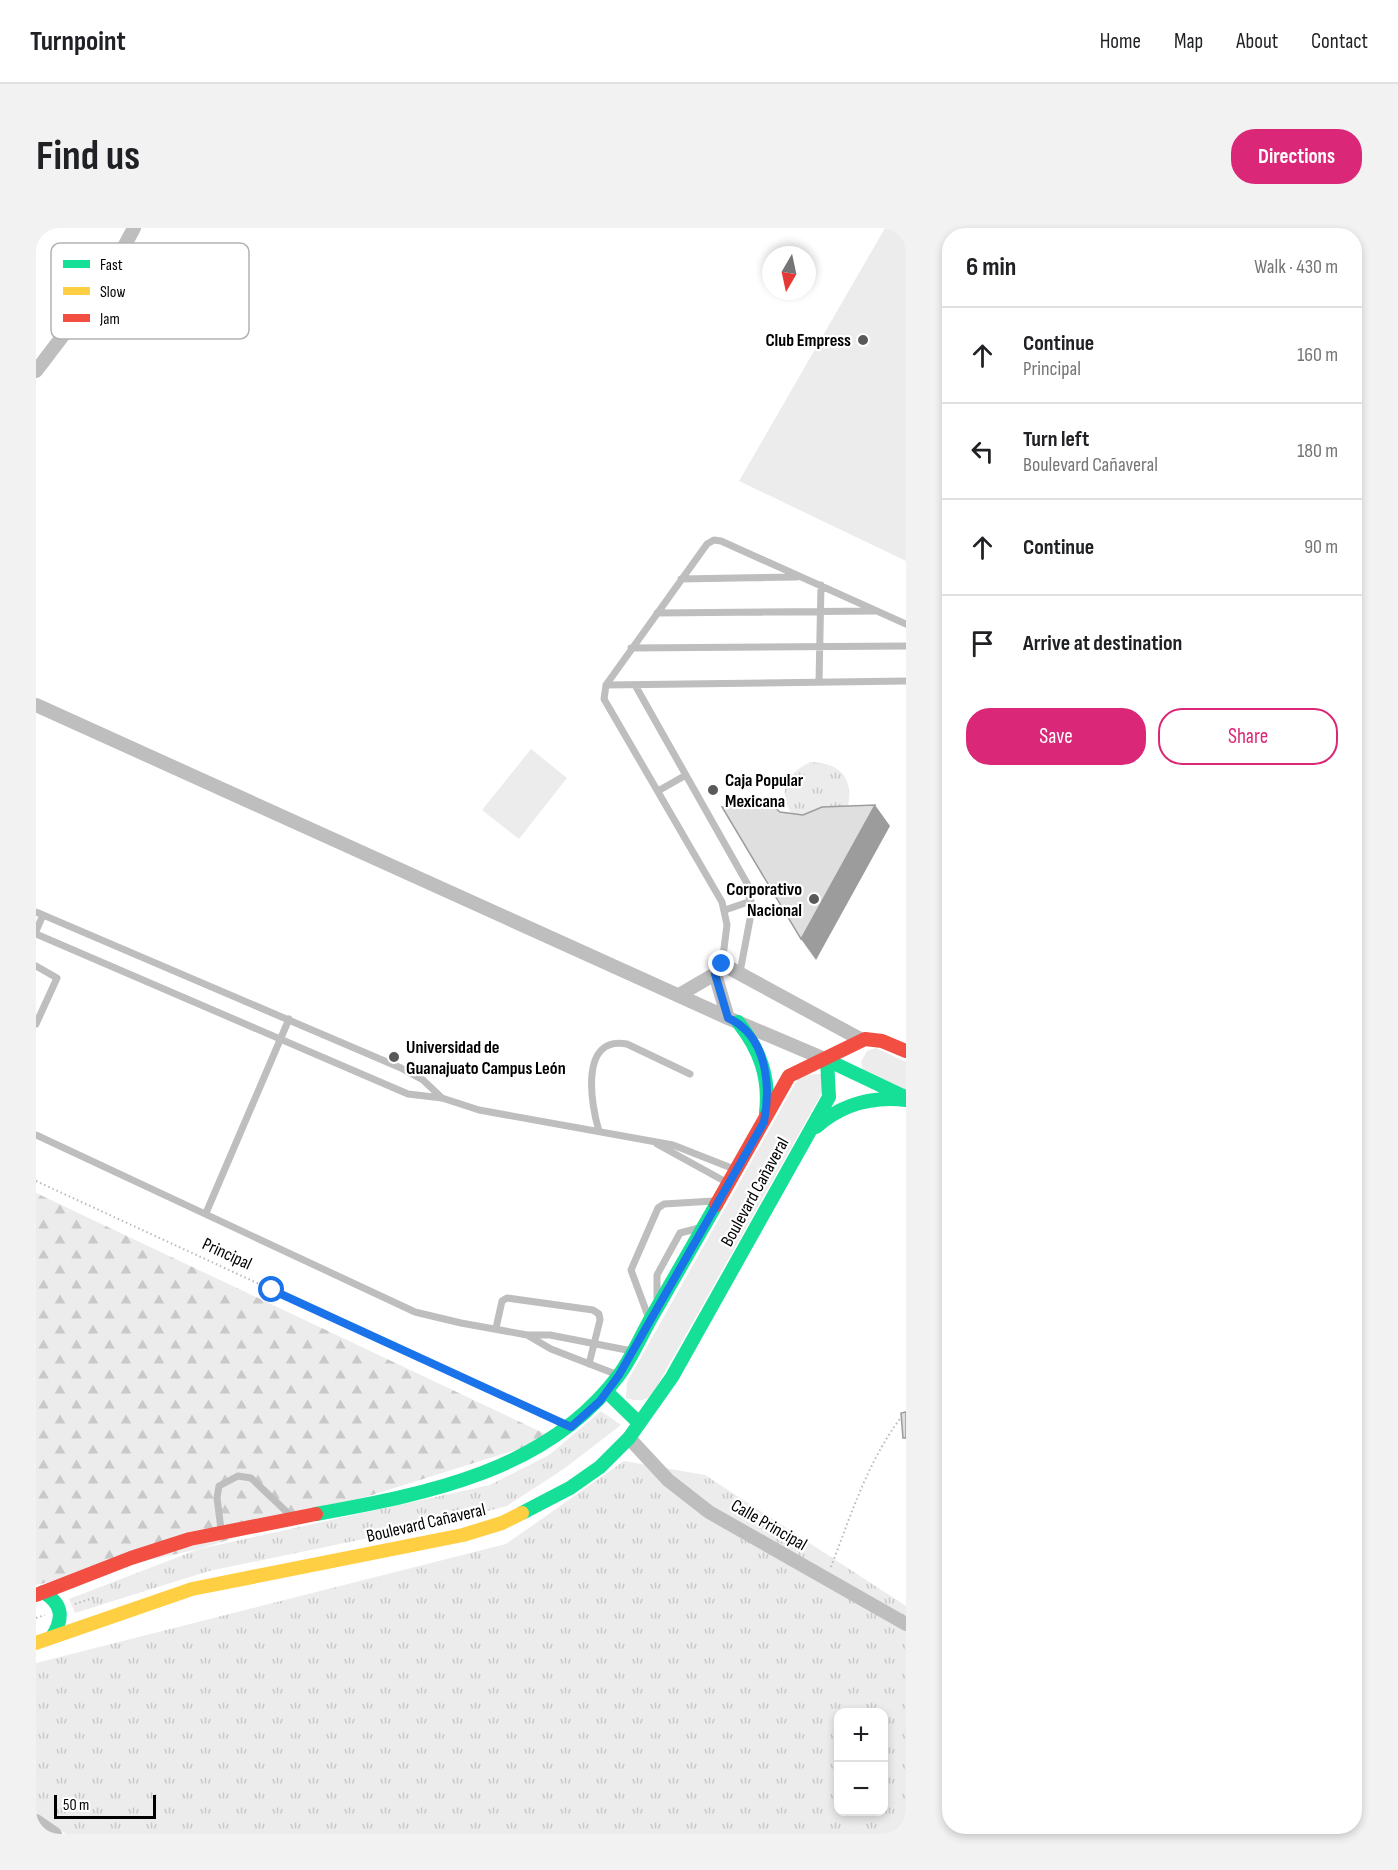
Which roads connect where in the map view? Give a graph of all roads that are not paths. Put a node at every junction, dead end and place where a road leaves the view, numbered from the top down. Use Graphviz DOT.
graph roads {
  1 [pos="134,228"];
  2 [pos="126,243"];
  3 [pos="60,339"];
  4 [pos="36,371"];
  5 [pos="799,576"];
  6 [pos="681,579"];
  7 [pos="821,585"];
  8 [pos="879,611"];
  9 [pos="820,612"];
  10 [pos="657,613"];
  11 [pos="906,624"];
  12 [pos="906,646"];
  13 [pos="820,647"];
  14 [pos="631,648"];
  15 [pos="906,681"];
  16 [pos="819,682"];
  17 [pos="606,685"];
  18 [pos="635,685"];
  19 [pos="36,705"];
  20 [pos="686,775"];
  21 [pos="658,791"];
  22 [pos="751,901"];
  23 [pos="725,910"];
  24 [pos="40,913"];
  25 [pos="36,932"];
  26 [pos="36,966"];
  27 [pos="718,969"];
  28 [pos="740,972"];
  29 [pos="679,995"];
  30 [pos="289,1019"];
  31 [pos="733,1020"];
  32 [pos="36,1024"];
  33 [pos="281,1039"];
  34 [pos="860,1039"];
  35 [pos="906,1051"];
  36 [pos="827,1060"];
  37 [pos="690,1074"];
  38 [pos="442,1098"];
  39 [pos="906,1099"];
  40 [pos="764,1122"];
  41 [pos="599,1131"];
  42 [pos="36,1135"];
  43 [pos="806,1138"];
  44 [pos="655,1143"];
  45 [pos="736,1170"];
  46 [pos="729,1184"];
  47 [pos="720,1200"];
  48 [pos="206,1213"];
  49 [pos="651,1321"];
  50 [pos="496,1328"];
  51 [pos="527,1335"];
  52 [pos="594,1344"];
  53 [pos="634,1351"];
  54 [pos="589,1364"];
  55 [pos="619,1375"];
  56 [pos="607,1392"];
  57 [pos="639,1423"];
  58 [pos="629,1438"];
  59 [pos="292,1517"];
  60 [pos="221,1532"];
  61 [pos="40,1593"];
  62 [pos="906,1624"];
  63 [pos="52,1637"];
  64 [pos="36,1643"];
  65 [pos="36,1821"];
  66 [pos="55,1834"];
  1 -- 2 [label="street"];
  3 -- 4 [label="street"];
  5 -- 6 [label="lane"];
  5 -- 6 [label="lane"];
  5 -- 7 [label="lane"];
  6 -- 10 [label="lane"];
  7 -- 8 [label="lane"];
  7 -- 9 [label="lane"];
  8 -- 9 [label="lane"];
  8 -- 11 [label="lane"];
  9 -- 10 [label="lane"];
  9 -- 13 [label="lane"];
  10 -- 14 [label="lane"];
  12 -- 13 [label="lane"];
  13 -- 14 [label="lane"];
  13 -- 16 [label="lane"];
  14 -- 17 [label="lane"];
  15 -- 16 [label="lane"];
  16 -- 18 [label="lane"];
  17 -- 18 [label="lane"];
  17 -- 21 [label="lane"];
  18 -- 20 [label="lane"];
  19 -- 29 [label="street"];
  20 -- 21 [label="lane"];
  20 -- 22 [label="lane"];
  21 -- 23 [label="lane"];
  22 -- 23 [label="lane"];
  22 -- 28 [label="lane"];
  23 -- 27 [label="lane"];
  24 -- 25 [label="lane"];
  24 -- 30 [label="lane"];
  25 -- 33 [label="lane"];
  26 -- 32 [label="lane"];
  27 -- 28 [label="street"];
  27 -- 29 [label="street"];
  27 -- 31 [label="street"];
  28 -- 34 [label="street"];
  29 -- 31 [label="street"];
  30 -- 33 [label="lane"];
  30 -- 38 [label="lane"];
  31 -- 36 [label="street"];
  31 -- 40 [label="street"];
  33 -- 38 [label="lane"];
  33 -- 48 [label="lane"];
  34 -- 35 [label="street"];
  34 -- 36 [label="street, Boulevard Cañaveral"];
  36 -- 39 [label="street"];
  36 -- 40 [label="street, Boulevard Cañaveral"];
  36 -- 43 [label="street, Boulevard Cañaveral"];
  37 -- 41 [label="lane"];
  38 -- 41 [label="lane"];
  39 -- 43 [label="street"];
  40 -- 45 [label="street, Boulevard Cañaveral"];
  41 -- 44 [label="lane"];
  42 -- 48 [label="lane"];
  43 -- 57 [label="street, Boulevard Cañaveral"];
  44 -- 45 [label="lane"];
  44 -- 46 [label="lane"];
  45 -- 46 [label="street, Boulevard Cañaveral"];
  46 -- 47 [label="street, Boulevard Cañaveral"];
  47 -- 49 [label="street, Boulevard Cañaveral"];
  47 -- 49 [label="lane"];
  48 -- 50 [label="lane"];
  49 -- 53 [label="street, Boulevard Cañaveral"];
  50 -- 51 [label="lane"];
  50 -- 52 [label="lane"];
  51 -- 52 [label="lane"];
  51 -- 54 [label="lane"];
  52 -- 53 [label="lane"];
  52 -- 54 [label="lane"];
  53 -- 55 [label="street, Boulevard Cañaveral"];
  54 -- 55 [label="lane"];
  55 -- 56 [label="street, Boulevard Cañaveral"];
  56 -- 57 [label="street"];
  56 -- 59 [label="street, Boulevard Cañaveral"];
  57 -- 58 [label="street, Boulevard Cañaveral"];
  58 -- 62 [label="street, Calle Principal"];
  58 -- 63 [label="street, Boulevard Cañaveral"];
  59 -- 60 [label="street, Boulevard Cañaveral"];
  59 -- 60 [label="lane"];
  60 -- 61 [label="street, Boulevard Cañaveral"];
  61 -- 63 [label="street"];
  63 -- 64 [label="street, Boulevard Cañaveral"];
  65 -- 66 [label="street"];
}
